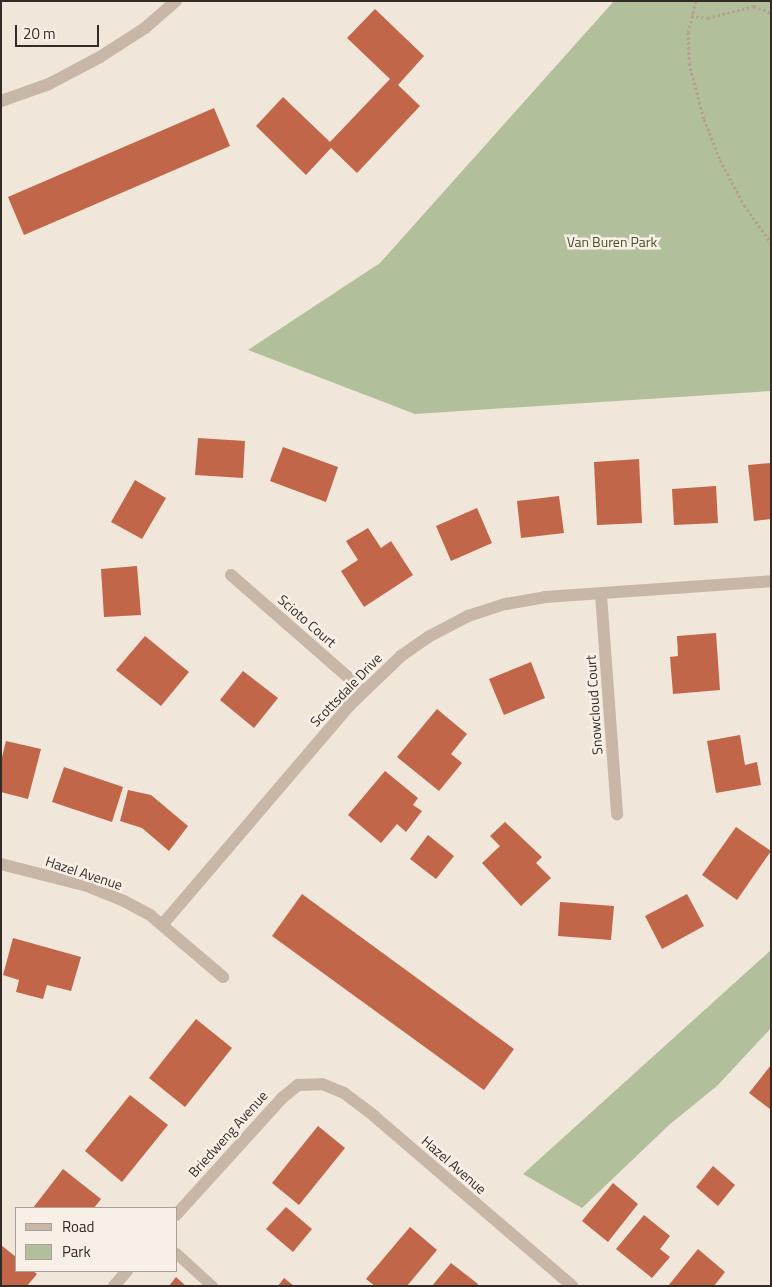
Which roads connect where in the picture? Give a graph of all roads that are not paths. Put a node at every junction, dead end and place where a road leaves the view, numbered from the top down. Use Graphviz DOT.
graph roads {
  1 [pos="176,1"];
  2 [pos="1,101"];
  3 [pos="231,575"];
  4 [pos="771,581"];
  5 [pos="601,594"];
  6 [pos="364,690"];
  7 [pos="617,814"];
  8 [pos="1,864"];
  9 [pos="162,925"];
  10 [pos="223,977"];
  11 [pos="308,1083"];
  12 [pos="178,1213"];
  13 [pos="178,1255"];
  14 [pos="127,1272"];
  15 [pos="114,1286"];
  16 [pos="212,1286"];
  17 [pos="572,1286"];
  1 -- 2 [label="street"];
  3 -- 6 [label="street, Scioto Court"];
  4 -- 5 [label="street, Scottsdale Drive"];
  5 -- 6 [label="street, Scottsdale Drive"];
  5 -- 7 [label="street, Snowcloud Court"];
  6 -- 9 [label="street, Scottsdale Drive"];
  8 -- 9 [label="street, Hazel Avenue"];
  9 -- 10 [label="street, Hazel Avenue"];
  11 -- 12 [label="street, Briedweng Avenue"];
  11 -- 17 [label="street, Hazel Avenue"];
  13 -- 16 [label="lane"];
  14 -- 15 [label="street"];
}
